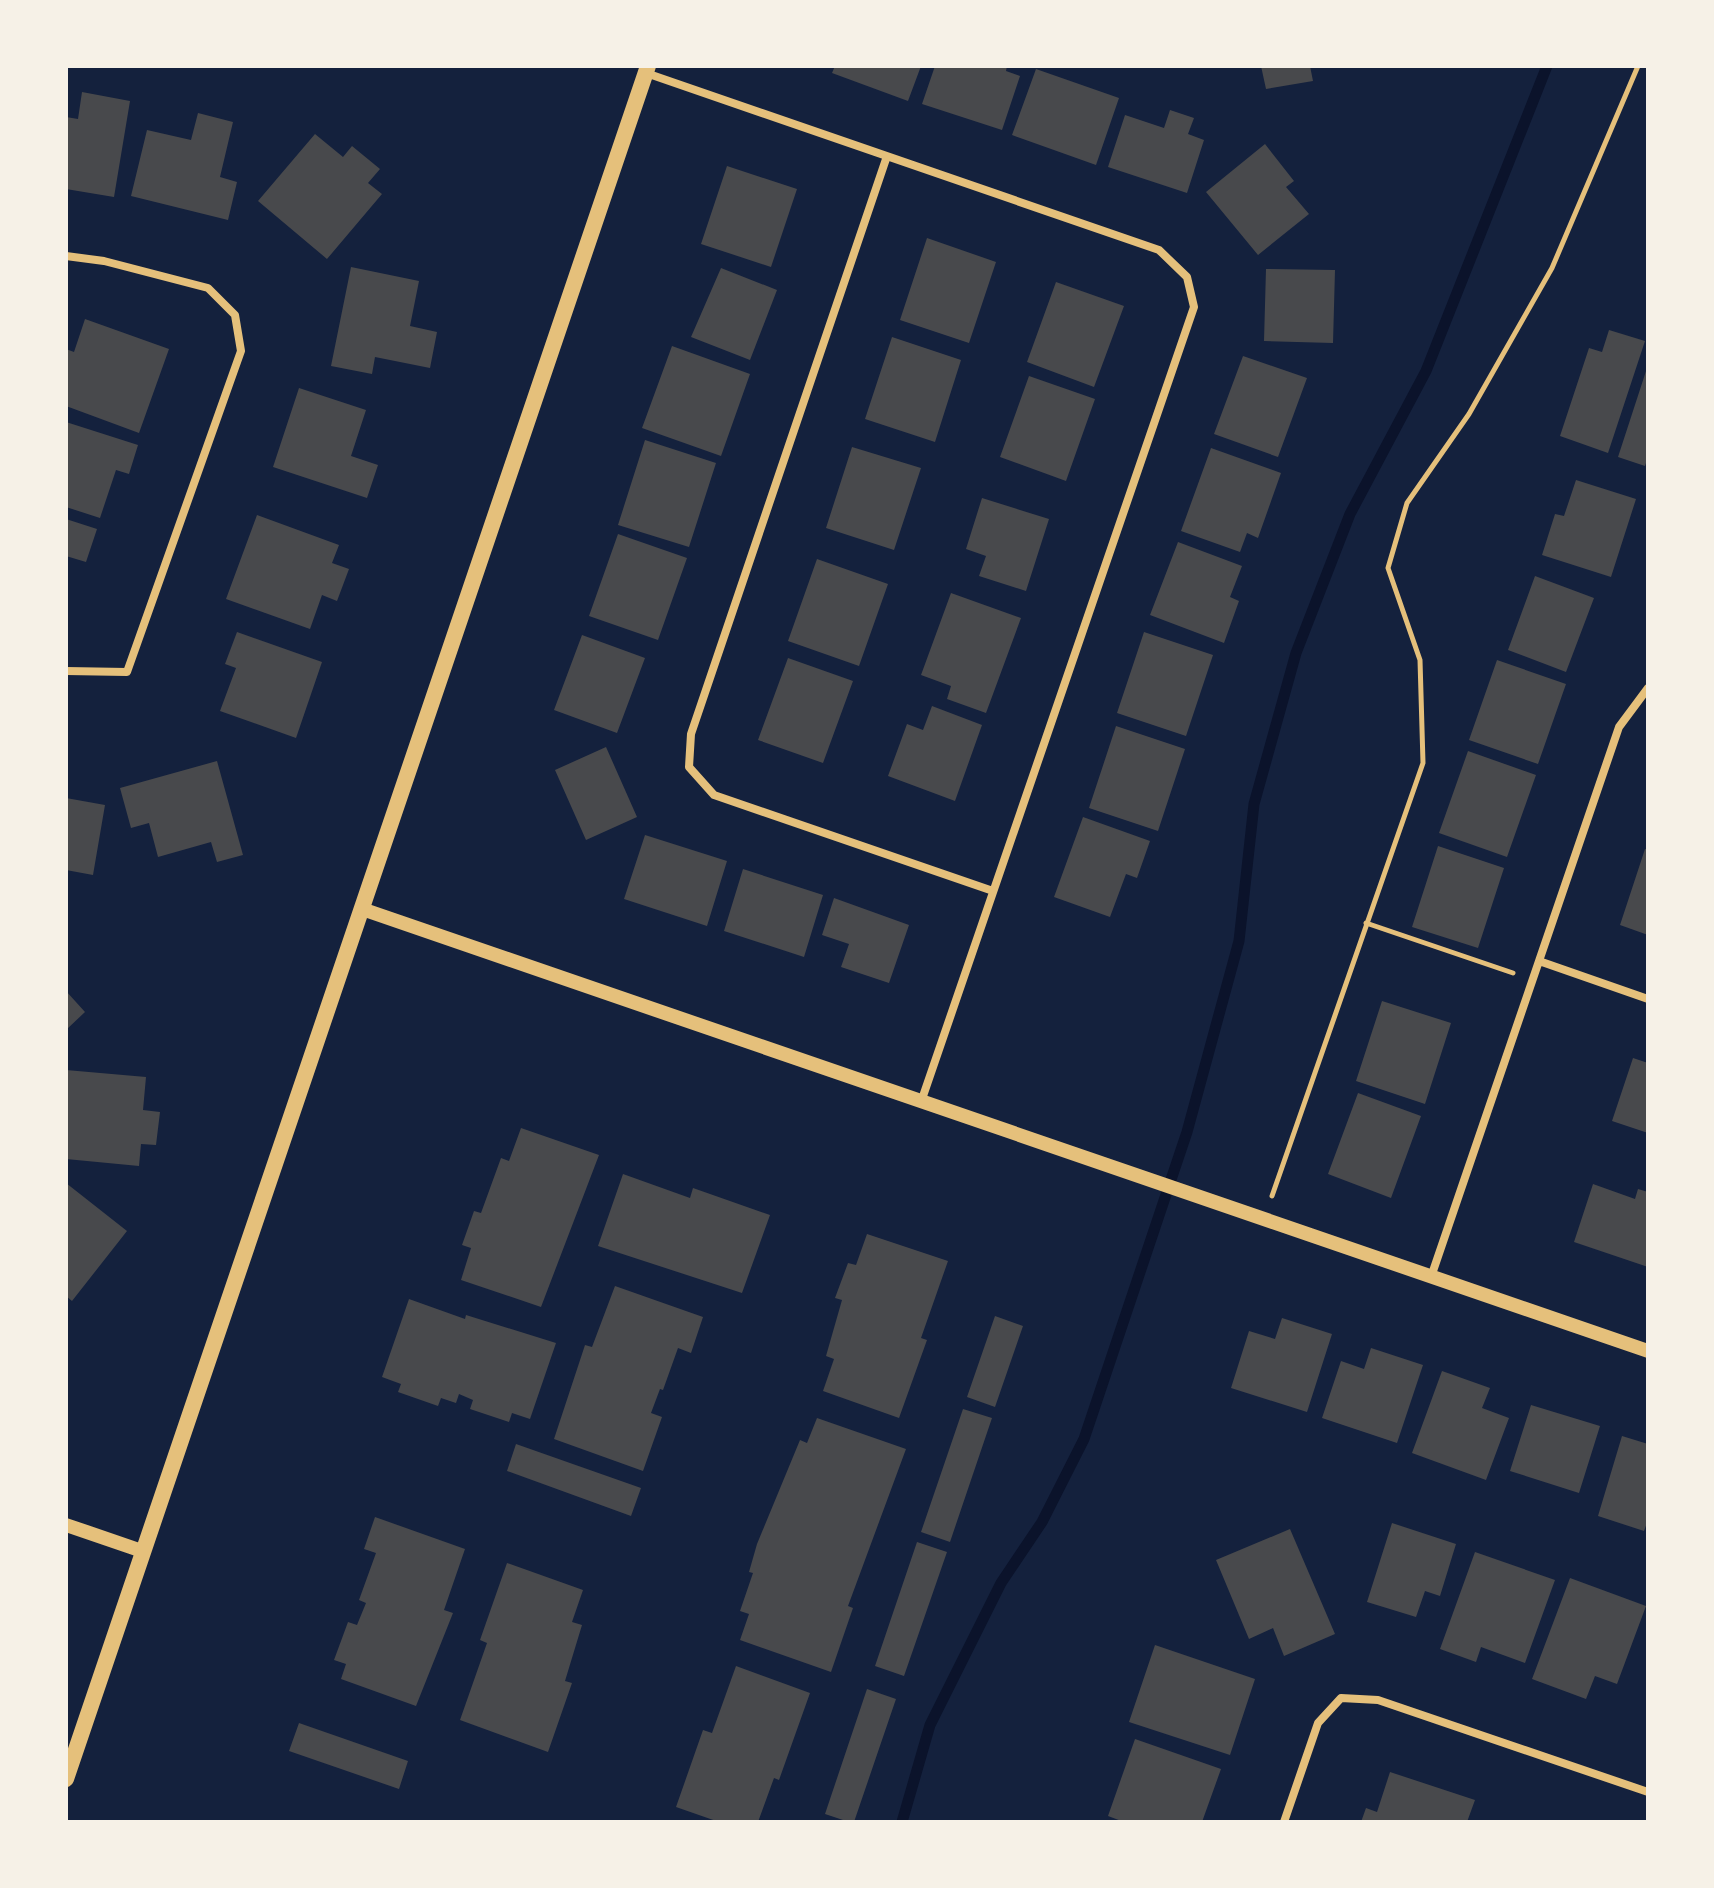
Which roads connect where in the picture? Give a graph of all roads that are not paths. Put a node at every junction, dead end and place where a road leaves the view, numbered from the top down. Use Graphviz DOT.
graph roads {
  1 [pos="647,69"];
  2 [pos="886,159"];
  3 [pos="66,256"];
  4 [pos="66,671"];
  5 [pos="1648,688"];
  6 [pos="993,891"];
  7 [pos="362,909"];
  8 [pos="1539,961"];
  9 [pos="1648,999"];
  10 [pos="921,1102"];
  11 [pos="1431,1277"];
  12 [pos="1648,1351"];
  13 [pos="66,1525"];
  14 [pos="142,1551"];
  15 [pos="66,1779"];
  16 [pos="1648,1792"];
  17 [pos="1284,1822"];
  1 -- 2 [label="street"];
  1 -- 7 [label="main road"];
  2 -- 6 [label="street"];
  2 -- 6 [label="street"];
  3 -- 4 [label="street"];
  5 -- 8 [label="street"];
  6 -- 10 [label="street"];
  7 -- 10 [label="street"];
  7 -- 14 [label="main road"];
  8 -- 9 [label="street"];
  8 -- 11 [label="street"];
  10 -- 11 [label="street"];
  11 -- 12 [label="street"];
  13 -- 14 [label="street"];
  14 -- 15 [label="main road"];
  16 -- 17 [label="street"];
}
